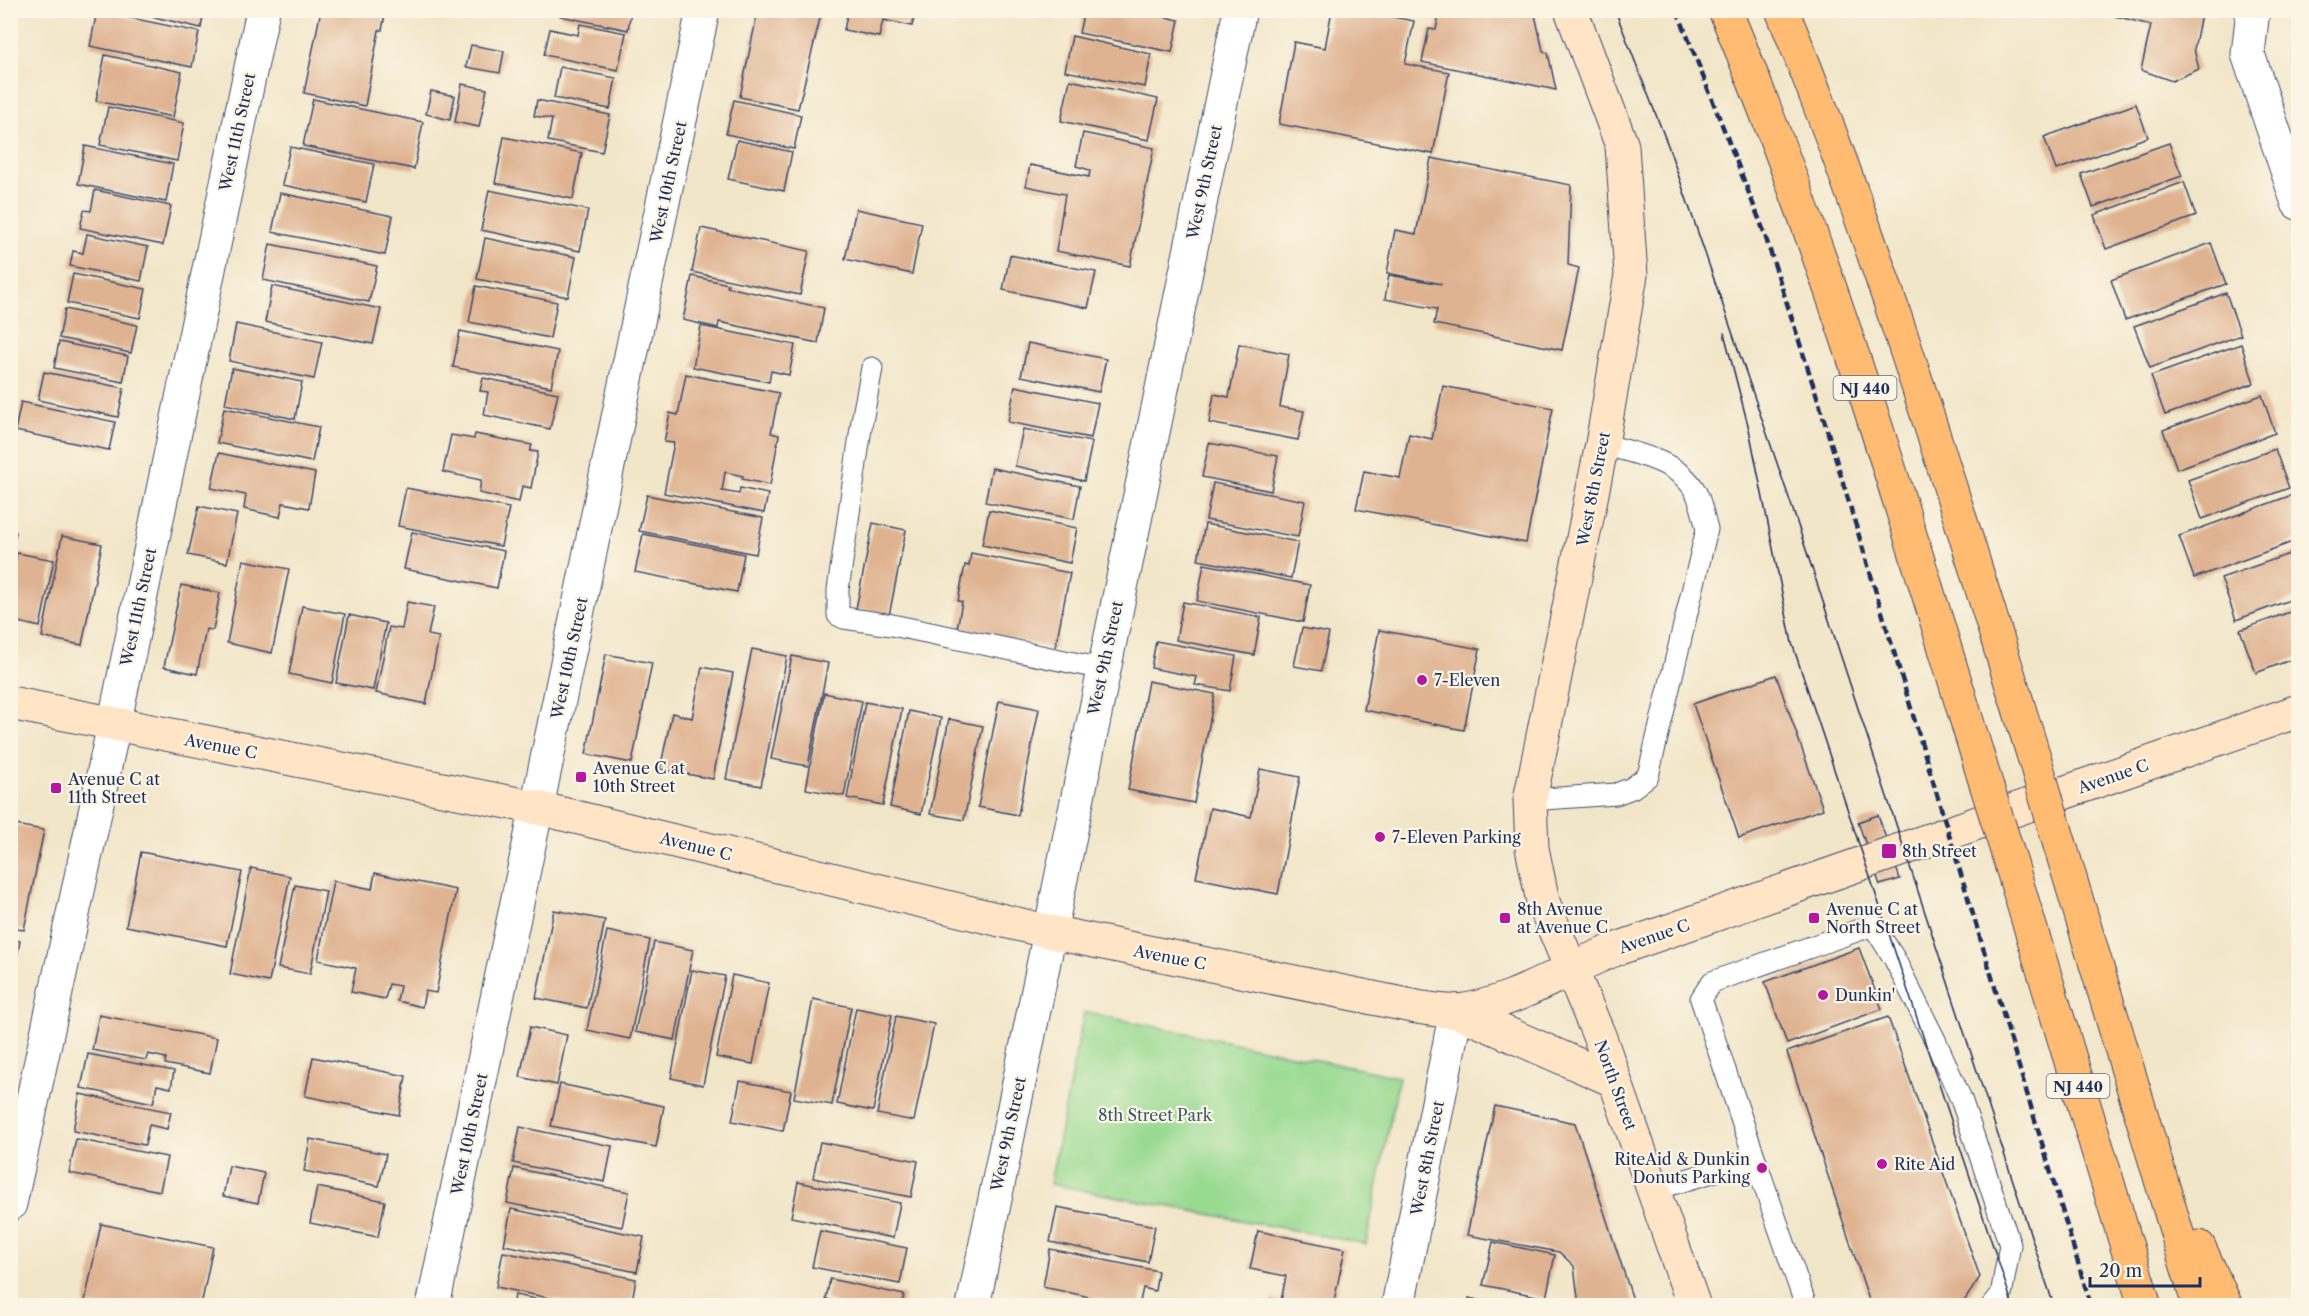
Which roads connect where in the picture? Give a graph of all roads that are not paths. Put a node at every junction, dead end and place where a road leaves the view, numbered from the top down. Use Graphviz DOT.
graph roads {
  1 [pos="262,10"];
  2 [pos="703,10"];
  3 [pos="1240,10"];
  4 [pos="1571,10"];
  5 [pos="1725,10"];
  6 [pos="1782,10"];
  7 [pos="2253,10"];
  8 [pos="2298,203"];
  9 [pos="872,368"];
  10 [pos="1602,444"];
  11 [pos="1103,669"];
  12 [pos="10,703"];
  13 [pos="2298,711"];
  14 [pos="114,724"];
  15 [pos="1530,800"];
  16 [pos="538,808"];
  17 [pos="1050,932"];
  18 [pos="1570,968"];
  19 [pos="1456,1011"];
  20 [pos="1615,1082"];
  21 [pos="2140,1115"];
  22 [pos="1755,1159"];
  23 [pos="1653,1190"];
  24 [pos="10,1204"];
  25 [pos="433,1305"];
  26 [pos="973,1305"];
  27 [pos="1398,1305"];
  28 [pos="1694,1305"];
  29 [pos="1806,1305"];
  30 [pos="1992,1305"];
  31 [pos="2145,1305"];
  32 [pos="2199,1305"];
  33 [pos="2226,1305"];
  1 -- 14 [label="street, West 11th Street"];
  2 -- 16 [label="street, West 10th Street"];
  3 -- 11 [label="street, West 9th Street"];
  4 -- 10 [label="main road, West 8th Street"];
  5 -- 31 [label="highway, NJ 440, bridge"];
  6 -- 21 [label="highway, NJ 440, bridge"];
  7 -- 8 [label="street"];
  9 -- 11 [label="lane"];
  10 -- 15 [label="main road, West 8th Street"];
  10 -- 15 [label="lane"];
  11 -- 17 [label="street, West 9th Street"];
  12 -- 14 [label="main road, Avenue C"];
  13 -- 18 [label="main road, Avenue C"];
  14 -- 16 [label="main road, Avenue C"];
  14 -- 24 [label="street, West 11th Street"];
  15 -- 18 [label="main road, West 8th Street"];
  16 -- 17 [label="main road, Avenue C"];
  16 -- 25 [label="street, West 10th Street"];
  17 -- 19 [label="main road, Avenue C"];
  17 -- 26 [label="street, West 9th Street"];
  18 -- 19 [label="main road, Avenue C"];
  18 -- 20 [label="main road, North Street"];
  19 -- 20 [label="main road"];
  19 -- 27 [label="street, West 8th Street"];
  20 -- 23 [label="main road, North Street"];
  21 -- 32 [label="highway, NJ 440"];
  21 -- 33 [label="highway"];
  22 -- 23 [label="lane"];
  22 -- 29 [label="lane"];
  22 -- 30 [label="lane"];
  23 -- 28 [label="main road, North Street"];
}
